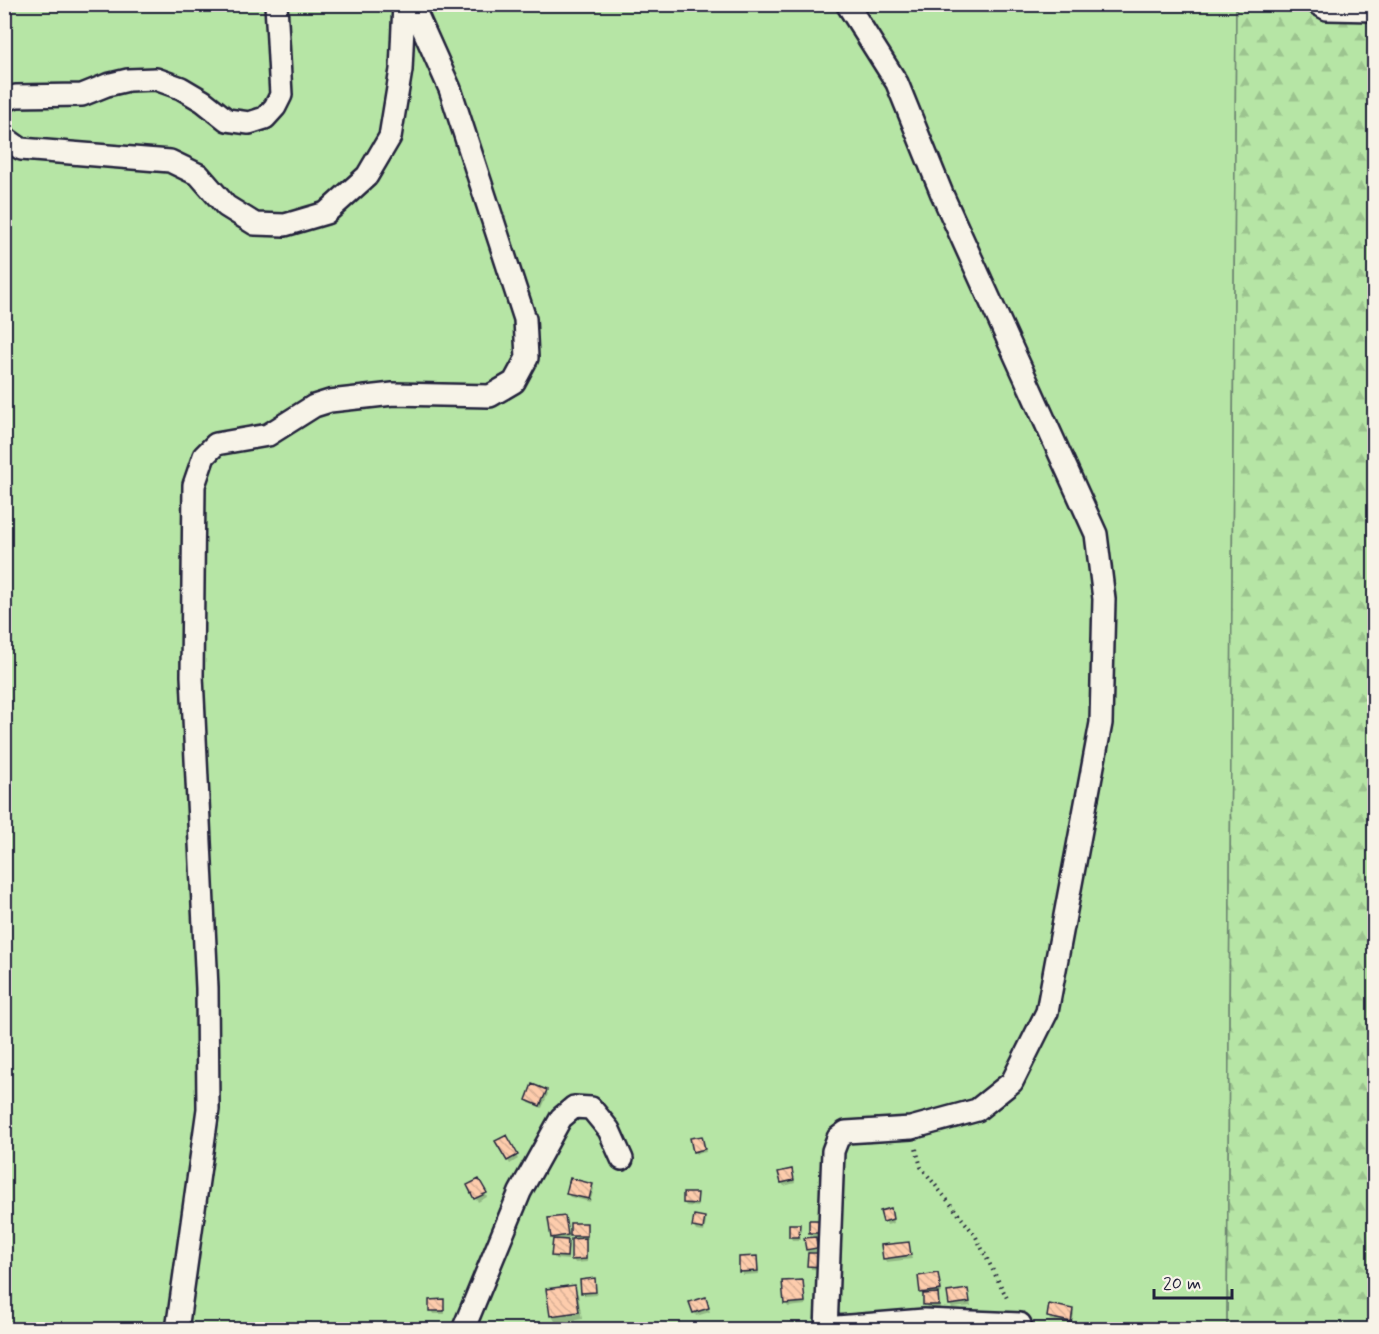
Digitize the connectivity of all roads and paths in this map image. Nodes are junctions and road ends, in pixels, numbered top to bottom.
1 (276, 4) edge
2 (404, 4) edge
3 (412, 4) edge
4 (847, 4) edge
5 (1318, 4) edge
6 (1374, 10) edge
7 (4, 101) edge
8 (4, 137) edge
9 (911, 1128) junction
10 (622, 1159) dead end
11 (1020, 1324) joint
12 (177, 1329) edge
13 (470, 1329) edge
14 (825, 1329) edge

1 - 7 street
2 - 8 street
3 - 12 street
4 - 9 street
5 - 6 street
9 - 11 path
9 - 14 street
10 - 13 street
11 - 14 street

